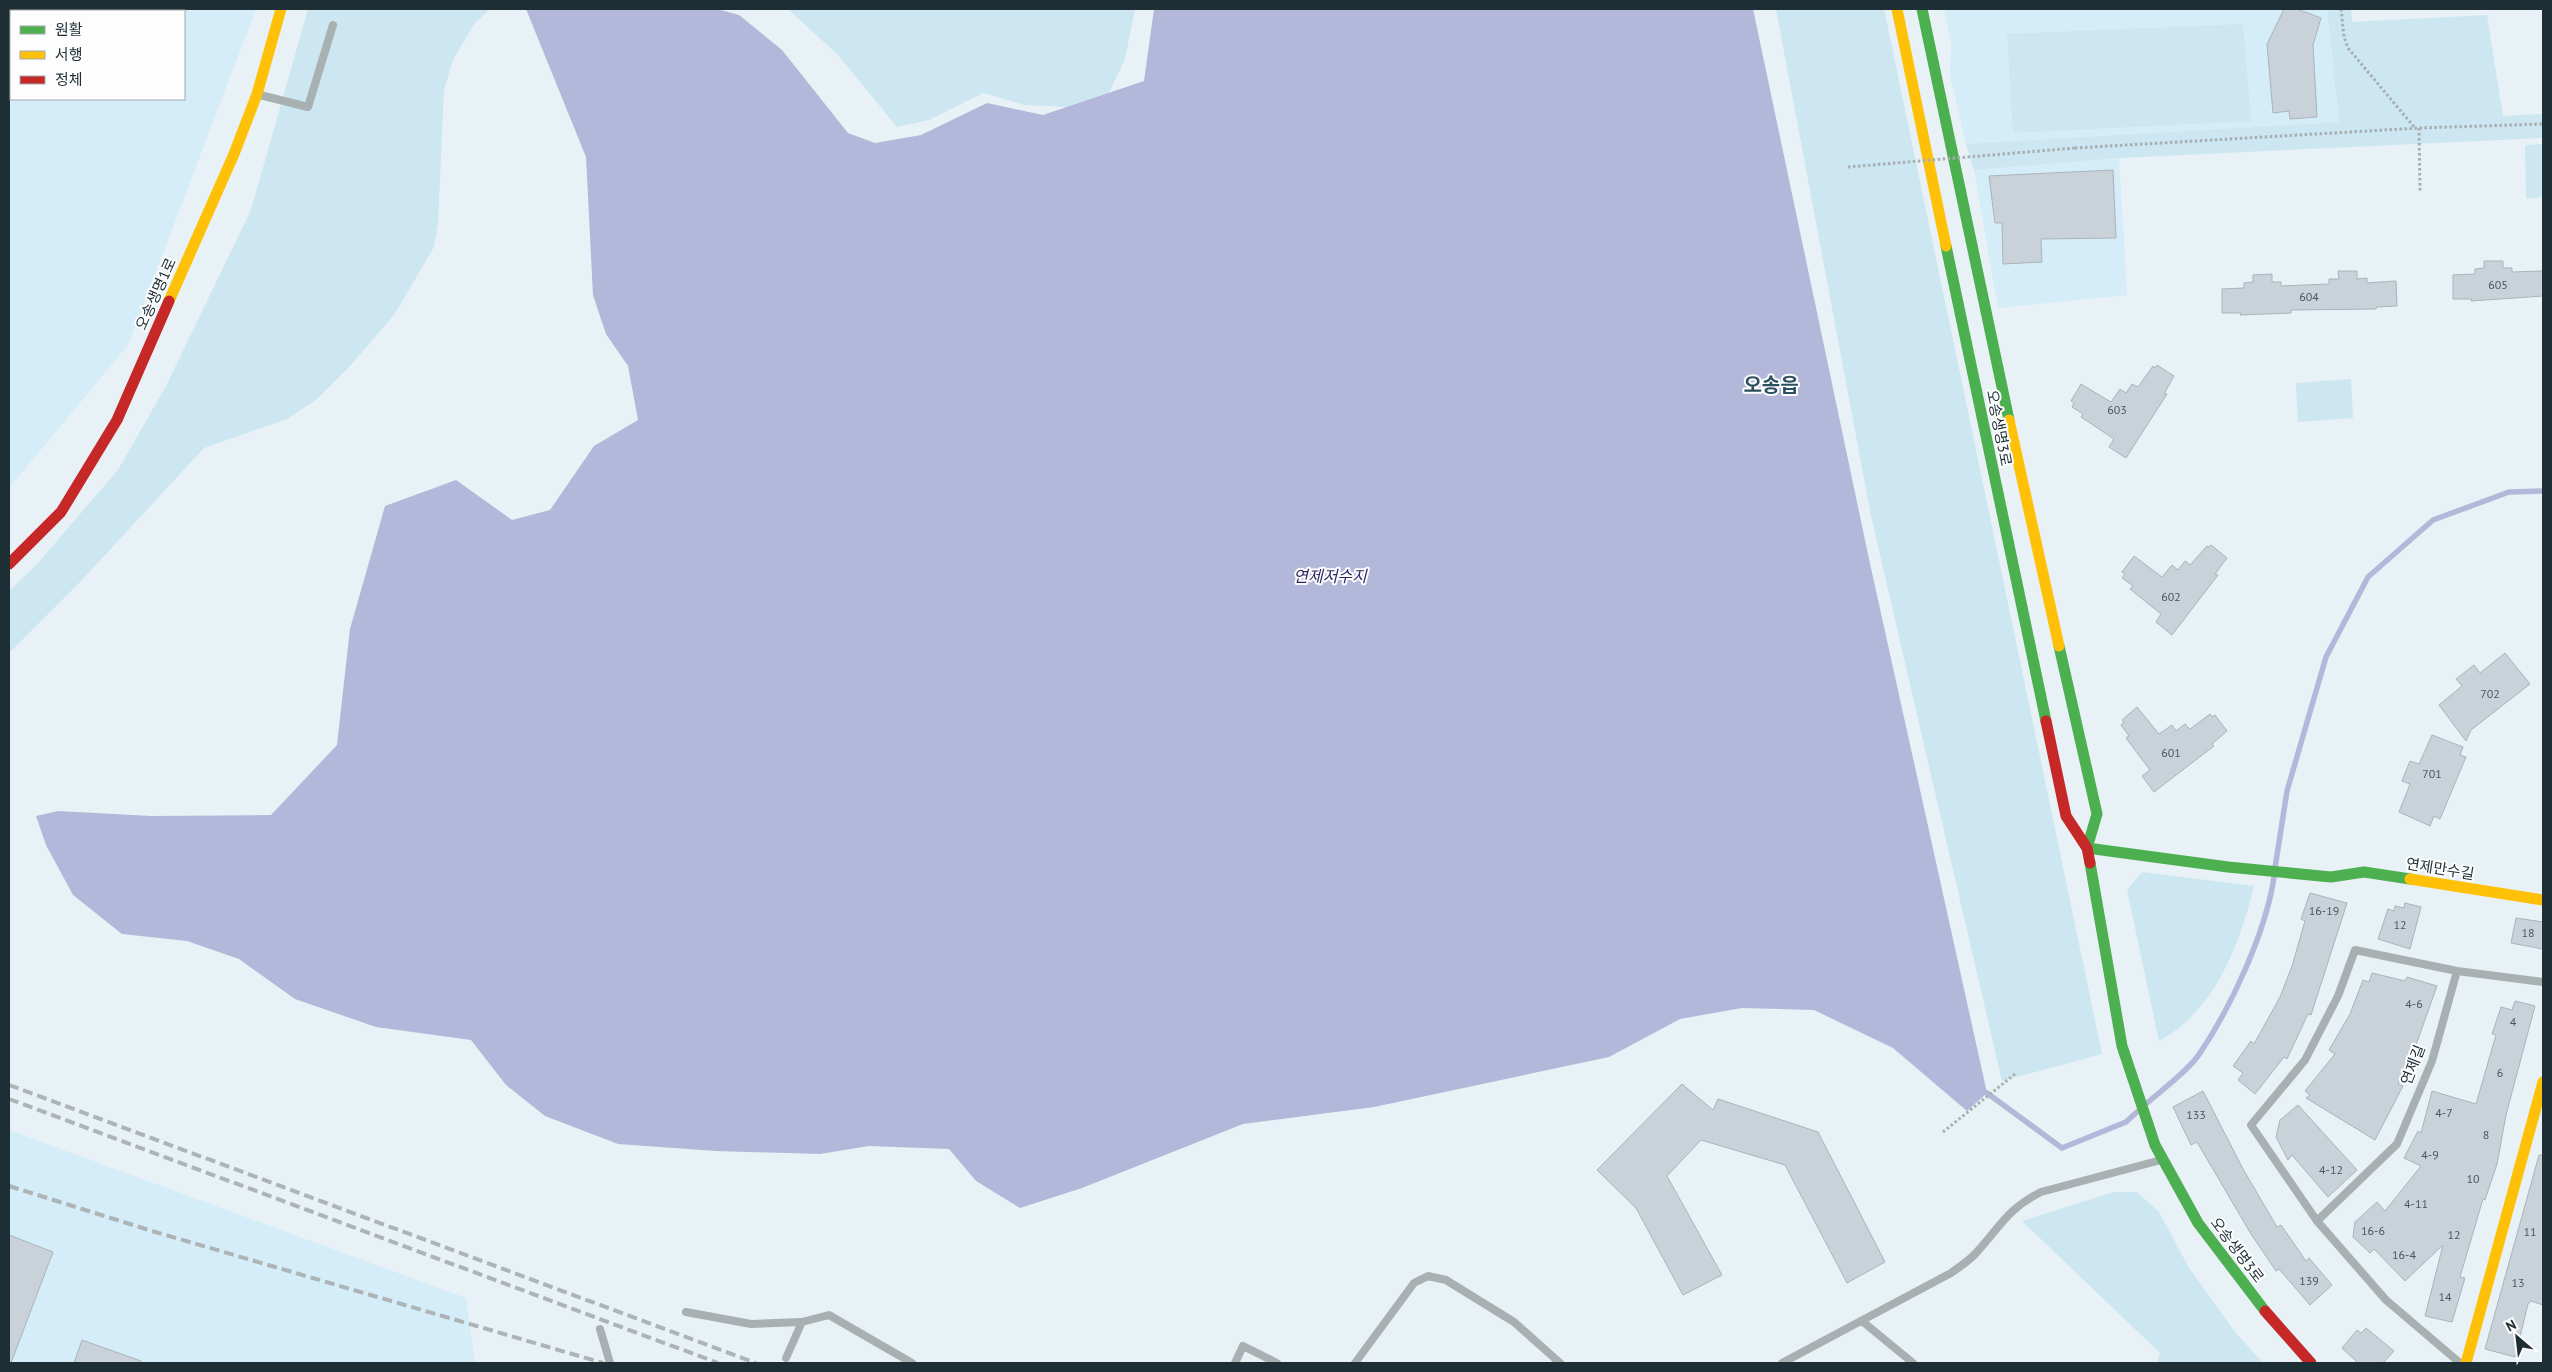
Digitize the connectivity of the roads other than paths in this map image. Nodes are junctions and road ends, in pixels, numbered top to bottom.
1 (281, 9) edge
2 (1898, 9) edge
3 (1922, 9) edge
4 (333, 25) dead end
5 (257, 94) junction
6 (9, 564) edge
7 (2087, 848) junction
8 (2543, 900) edge
9 (2457, 971) junction
10 (2543, 982) edge
11 (2543, 1082) edge
12 (2162, 1159) junction
13 (2317, 1221) junction
14 (686, 1312) dead end
15 (802, 1322) junction
16 (1862, 1322) junction
17 (600, 1329) dead end
18 (786, 1358) dead end
19 (610, 1363) edge
20 (912, 1363) edge
21 (1235, 1363) edge
22 (1277, 1363) edge
23 (1355, 1363) edge
24 (1560, 1363) edge
25 (1782, 1363) edge
26 (1913, 1363) edge
27 (2311, 1363) edge
28 (2460, 1363) edge
29 (2466, 1363) edge

1 - 5 street, 오송생명1로
2 - 7 street, 오송생명3로
3 - 7 street, 오송생명3로
4 - 5 lane
5 - 6 street, 오송생명1로
7 - 8 street, 연제만수길
7 - 12 street, 오송생명3로
9 - 10 lane
9 - 13 lane, 연제길
9 - 13 lane
11 - 29 street
12 - 16 lane
12 - 27 street, 오송생명3로
13 - 28 lane
14 - 15 lane
15 - 18 lane
15 - 20 lane
16 - 25 lane
16 - 26 lane
17 - 19 lane
21 - 22 lane
23 - 24 lane

